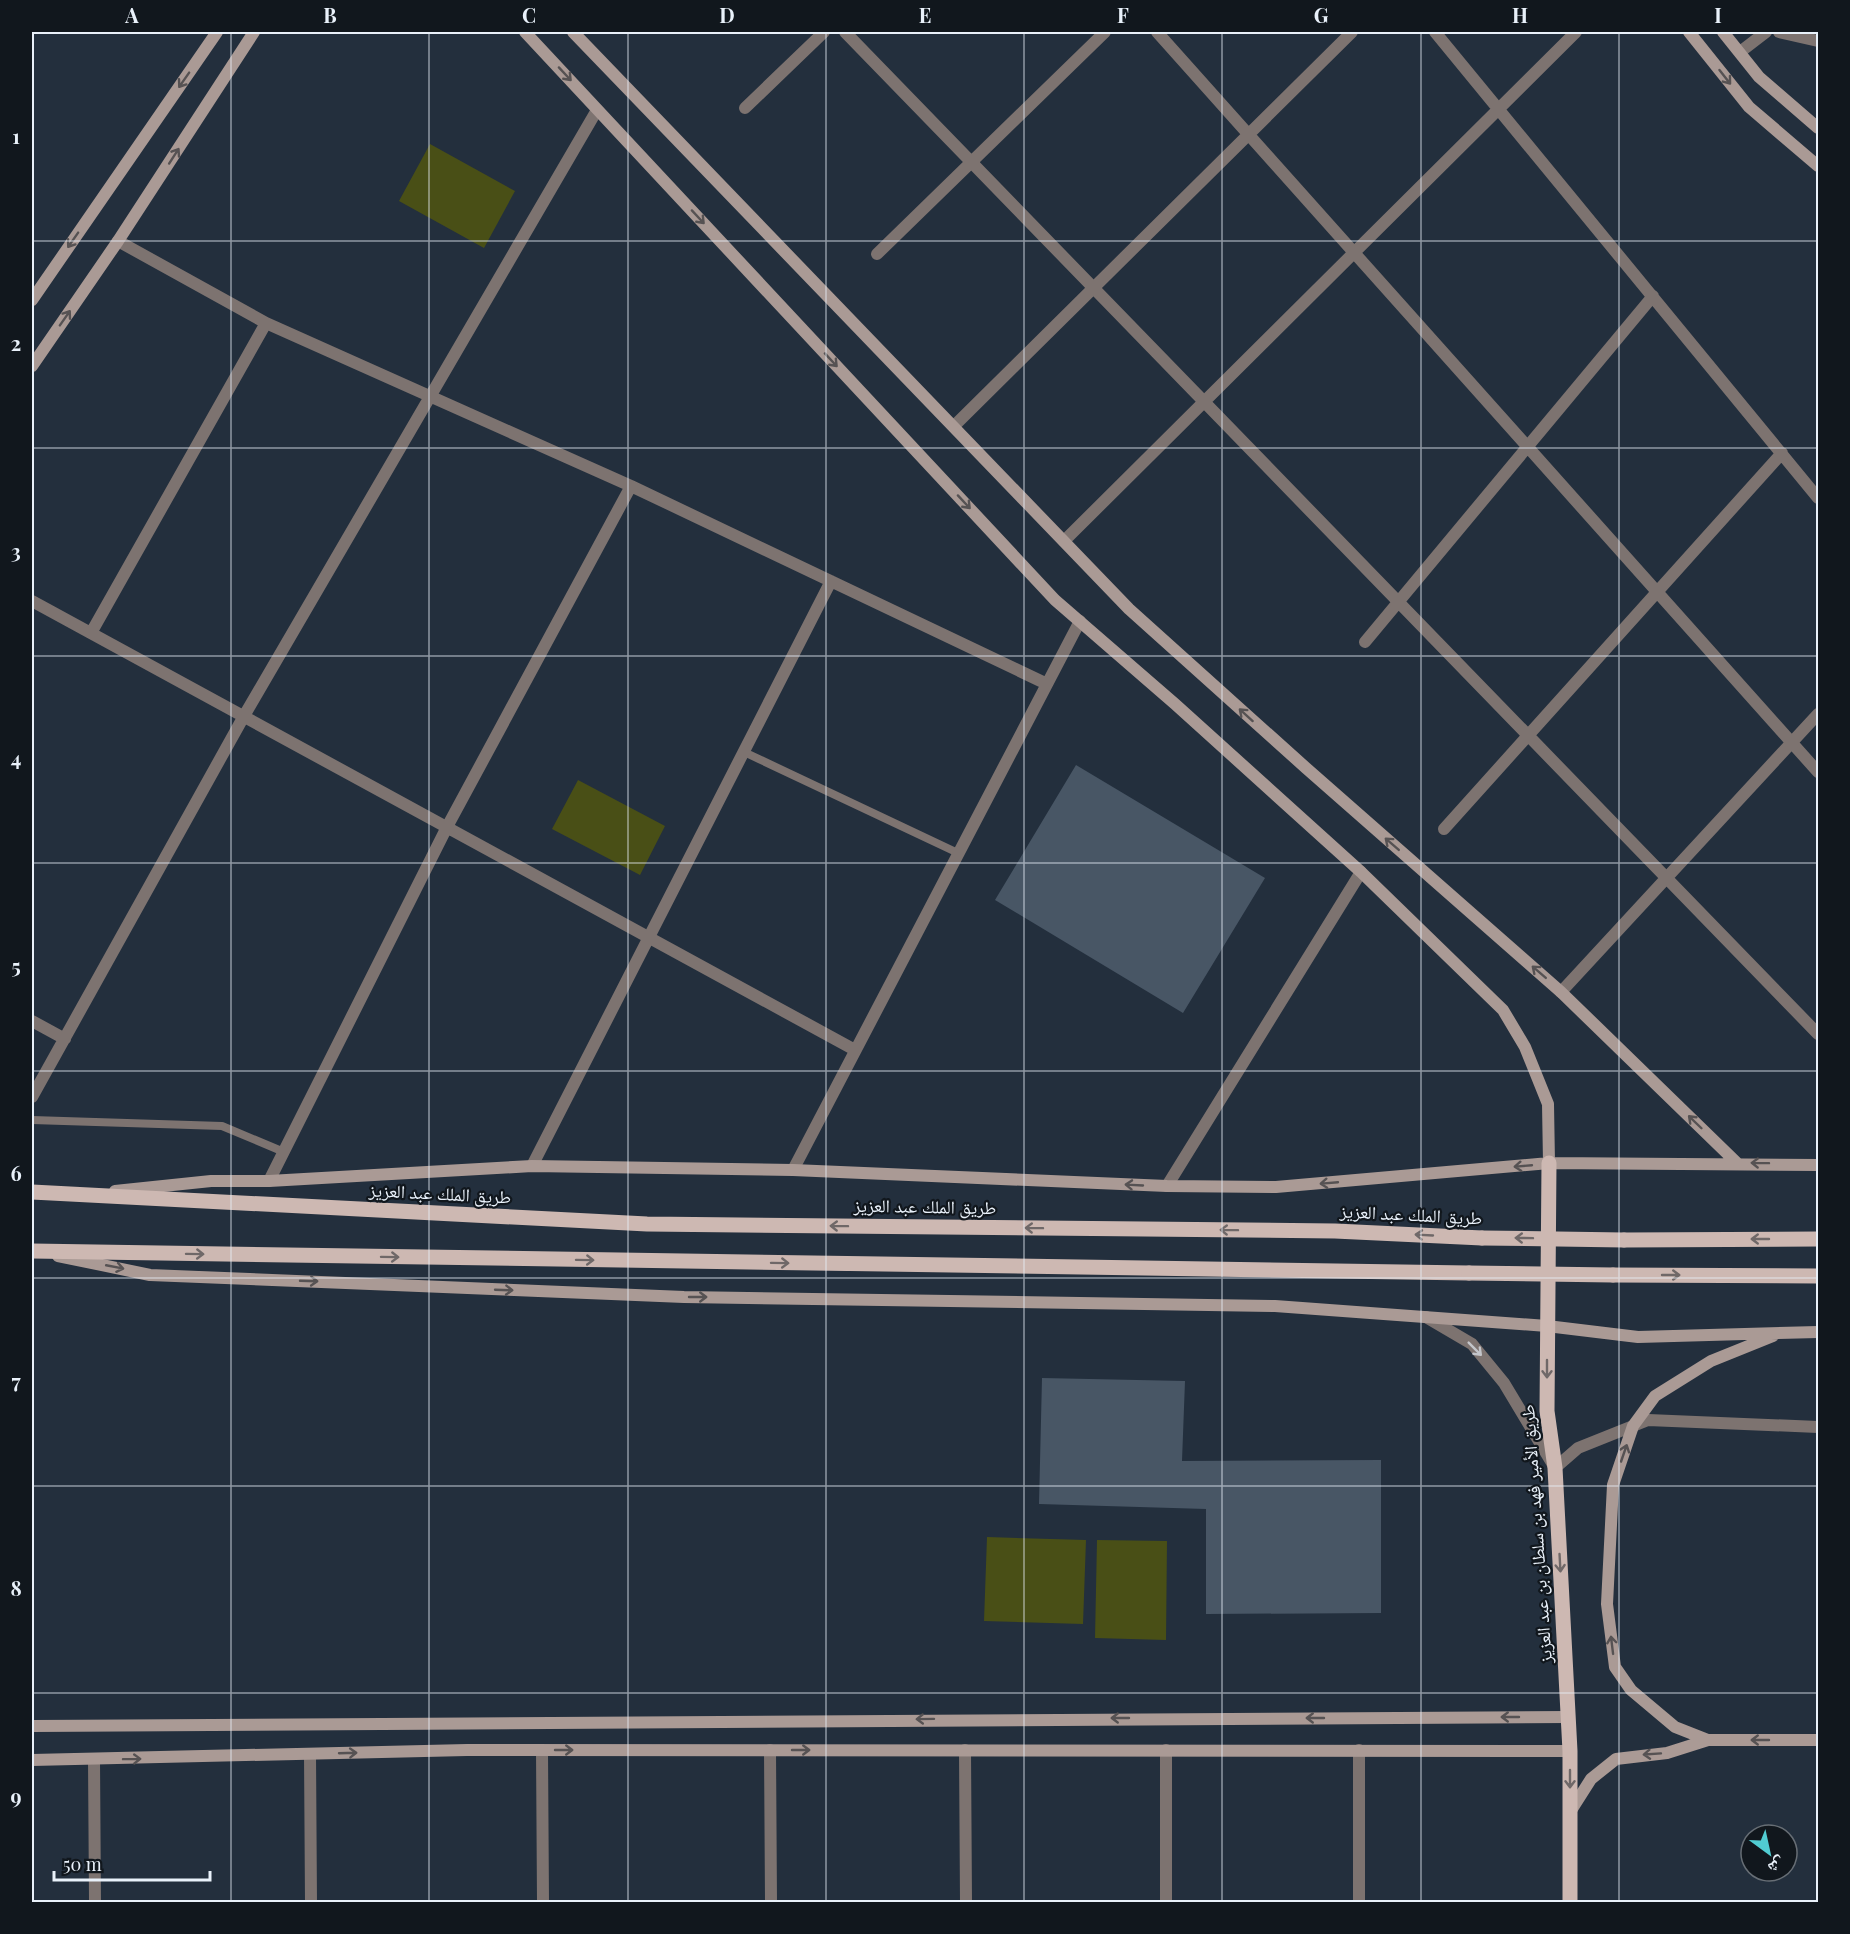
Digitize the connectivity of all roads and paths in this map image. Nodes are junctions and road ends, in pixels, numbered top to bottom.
1 (217, 32) edge
2 (254, 32) edge
3 (525, 32) edge
4 (573, 32) edge
5 (824, 32) edge
6 (845, 32) edge
7 (1105, 32) edge
8 (1158, 32) edge
9 (1352, 32) edge
10 (1435, 32) edge
11 (1576, 32) edge
12 (1689, 32) edge
13 (1723, 32) edge
14 (1766, 32) edge
15 (1779, 32) edge
16 (1818, 41) edge
17 (1740, 52) junction
18 (745, 108) dead end
19 (1499, 109) junction
20 (597, 110) junction
21 (1818, 128) edge
22 (1249, 134) junction
23 (971, 162) junction
24 (1818, 166) edge
25 (118, 241) junction
26 (1354, 252) junction
27 (877, 254) dead end
28 (1094, 288) junction
29 (1653, 296) junction
30 (32, 300) edge
31 (266, 323) junction
32 (32, 366) edge
33 (430, 398) junction
34 (1204, 401) junction
35 (954, 426) junction
36 (1527, 446) junction
37 (1782, 453) junction
38 (631, 486) junction
39 (1818, 498) edge
40 (1064, 541) junction
41 (831, 581) junction
42 (1657, 592) junction
43 (32, 601) edge
44 (1398, 601) junction
45 (1080, 621) junction
46 (91, 633) junction
47 (1365, 642) dead end
48 (1047, 684) junction
49 (1818, 714) edge
50 (244, 716) junction
51 (1528, 735) junction
52 (1792, 743) junction
53 (744, 752) junction
54 (1818, 772) edge
55 (447, 827) junction
56 (1444, 829) dead end
57 (958, 853) junction
58 (1361, 872) junction
59 (1667, 878) junction
60 (649, 937) junction
61 (1562, 992) junction
62 (32, 1021) edge
63 (1818, 1034) edge
64 (65, 1039) junction
65 (855, 1050) junction
66 (32, 1097) edge
67 (32, 1120) edge
68 (284, 1152) junction
69 (1549, 1163) junction
70 (1737, 1163) junction
71 (1818, 1165) edge
72 (532, 1166) junction
73 (793, 1170) junction
74 (269, 1181) junction
75 (1167, 1186) junction
76 (32, 1192) edge
77 (75, 1196) junction
78 (1818, 1239) edge
79 (34, 1251) edge
80 (1818, 1276) edge
81 (1426, 1317) junction
82 (1547, 1326) junction
83 (1818, 1332) edge
84 (1781, 1334) junction
85 (1633, 1426) junction
86 (1818, 1427) edge
87 (1555, 1468) junction
88 (1568, 1717) junction
89 (32, 1726) edge
90 (1708, 1740) junction
91 (1818, 1740) edge
92 (542, 1750) junction
93 (770, 1750) junction
94 (965, 1750) junction
95 (1166, 1750) junction
96 (1359, 1750) junction
97 (1570, 1751) junction
98 (309, 1754) junction
99 (32, 1760) edge
100 (94, 1760) junction
101 (1570, 1812) junction
102 (95, 1902) edge
103 (311, 1902) edge
104 (543, 1902) edge
105 (771, 1902) edge
106 (966, 1902) edge
107 (1167, 1902) edge
108 (1359, 1902) edge
109 (1570, 1902) edge

1 -> 30 street
25 -> 2 street
3 -> 20 street
4 - 35 street
5 - 18 street
6 - 23 street
7 - 23 street
8 - 22 street
9 - 22 street
10 - 19 street
11 - 19 street
12 -> 24 street
13 - 17 street
14 - 17 street
15 - 16 street
17 - 21 street
19 - 26 street
19 - 29 street
20 - 33 street
20 -> 45 street
22 - 26 street
22 - 28 street
23 - 27 street
23 - 28 street
25 - 31 street
32 -> 25 street
26 - 34 street
26 - 36 street
28 - 34 street
28 - 35 street
29 - 36 street
29 - 37 street
31 - 33 street
31 - 46 street
33 - 38 street
33 - 50 street
34 - 40 street
34 - 44 street
35 - 40 street
36 - 42 street
36 - 44 street
37 - 39 street
37 - 42 street
38 - 41 street
38 - 55 street
61 -> 40 street
41 - 48 street
41 - 53 street
42 - 51 street
42 - 52 street
43 - 46 street
44 - 47 street
44 - 51 street
45 - 48 street
45 - 58 street
46 - 50 street
48 - 57 street
49 - 52 street
50 - 55 street
50 - 64 street
51 - 56 street
51 - 59 street
52 - 54 street
52 - 59 street
53 - 57 lane
53 - 60 street
55 - 60 street
55 - 68 street
57 - 65 street
58 - 69 street
58 - 75 street
59 - 61 street
59 - 63 street
60 - 65 street
60 - 72 street
70 -> 61 street
62 - 64 street
64 - 66 street
65 - 73 street
67 - 68 lane
68 - 74 street
69 - 70 street
69 -> 75 street
69 - 82 main road, طريق الأمير فهد بن سلطان بن عبد العزيز
71 -> 70 street
72 - 73 street
72 - 74 street
75 -> 73 street
74 - 77 street
76 - 77 main road, طريق الملك عبد العزيز
78 -> 77 main road, طريق الملك عبد العزيز, bridge
79 -> 80 main road, bridge
79 -> 81 street
81 - 82 street
81 -> 87 street
82 - 84 street
82 -> 87 main road, طريق الأمير فهد بن سلطان بن عبد العزيز
83 - 84 street
84 - 85 street
85 - 86 street
85 - 87 street
90 -> 85 street
87 -> 88 main road, طريق الأمير فهد بن سلطان بن عبد العزيز
88 -> 89 street
88 - 97 main road, طريق الأمير فهد بن سلطان بن عبد العزيز
91 -> 90 street
90 -> 101 street
92 -> 93 street
98 -> 92 street
92 - 104 street
93 -> 94 street
93 - 105 street
94 - 95 street
94 - 106 street
95 - 96 street
95 - 107 street
96 - 97 street
96 - 108 street
97 -> 101 main road, طريق الأمير فهد بن سلطان بن عبد العزيز
100 -> 98 street
98 - 103 street
99 - 100 street
100 - 102 street
101 - 109 main road, طريق الأمير فهد بن سلطان بن عبد العزيز

